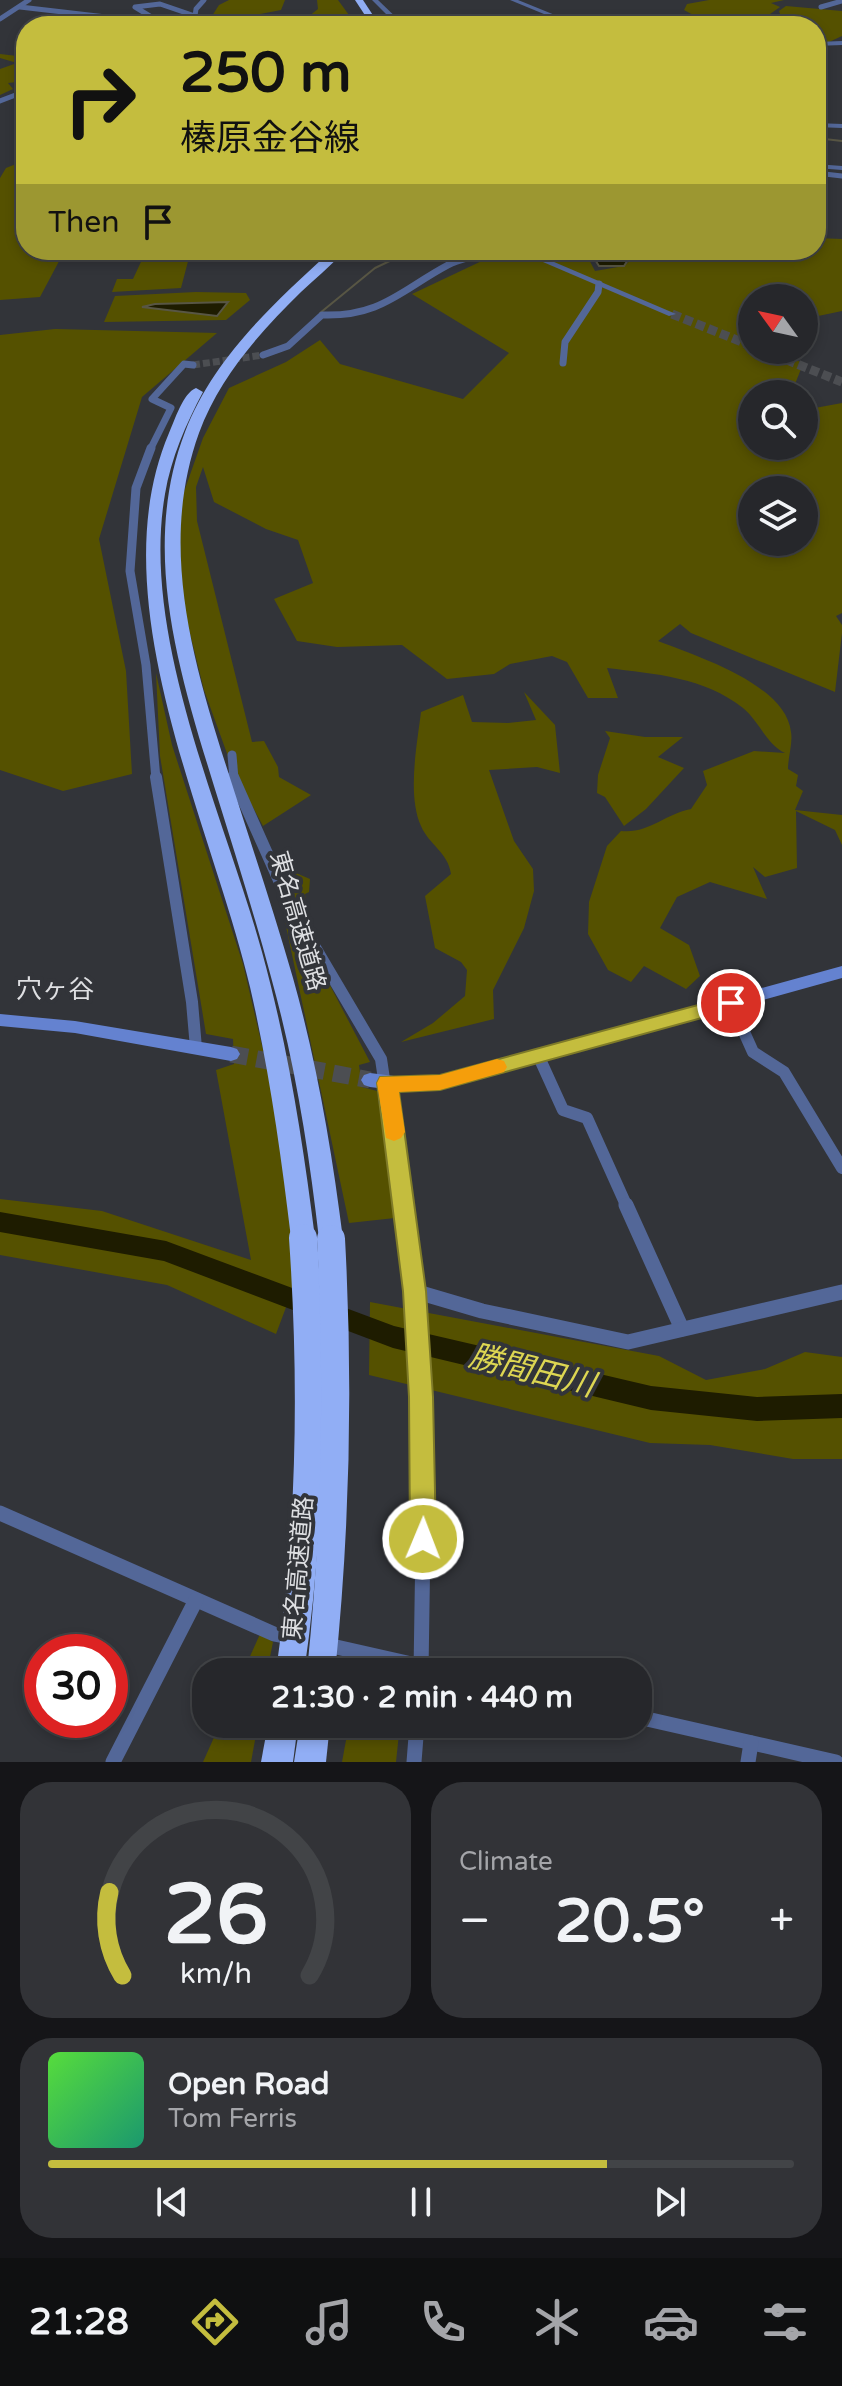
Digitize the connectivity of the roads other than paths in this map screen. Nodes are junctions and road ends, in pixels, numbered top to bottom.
1 (29, 0) edge
2 (204, 0) edge
3 (375, 0) edge
4 (513, 0) edge
5 (842, 1) edge
6 (21, 7) junction
7 (821, 7) dead end
8 (104, 16) edge
9 (150, 16) edge
10 (195, 16) joint
11 (392, 16) edge
12 (554, 16) edge
13 (0, 19) edge
14 (315, 260) edge
15 (329, 260) edge
16 (463, 260) edge
17 (543, 260) edge
18 (599, 284) junction
19 (672, 314) tunnel mouth
20 (263, 355) tunnel mouth
21 (563, 363) dead end
22 (193, 365) tunnel mouth
23 (232, 755) dead end
24 (842, 972) edge
25 (731, 1003) junction
26 (0, 1020) edge
27 (196, 1048) junction
28 (231, 1054) tunnel mouth
29 (538, 1055) junction
30 (378, 1082) junction
31 (842, 1168) edge
32 (317, 1239) junction
33 (414, 1291) junction
34 (842, 1292) edge
35 (682, 1329) junction
36 (0, 1513) edge
37 (196, 1600) junction
38 (291, 1658) edge
39 (322, 1658) edge
40 (375, 1658) edge
41 (421, 1658) edge
42 (652, 1720) edge
43 (416, 1738) edge
44 (751, 1743) junction
45 (113, 1762) edge
46 (414, 1762) edge
47 (748, 1762) edge
48 (836, 1762) edge

1 - 6 street
2 - 10 street
3 - 11 street
4 - 12 street
5 - 7 street
6 - 8 street
6 - 13 street
9 - 10 street
14 - 32 highway, 東名高速道路
15 - 32 highway, 東名高速道路
16 - 20 street
17 - 18 street
18 - 19 street
18 - 21 street
22 - 27 street
23 - 30 street
24 - 25 main road
25 - 29 main road
25 - 31 street
26 - 27 main road
27 - 28 main road
29 - 30 main road
29 - 35 street
30 - 33 street
32 - 38 highway, 東名高速道路, bridge
32 - 39 highway, 東名高速道路, bridge
33 - 35 street
33 - 41 street
34 - 35 street
36 - 37 street
37 - 40 street
37 - 45 street
42 - 44 street
43 - 46 street
44 - 47 street
44 - 48 street

